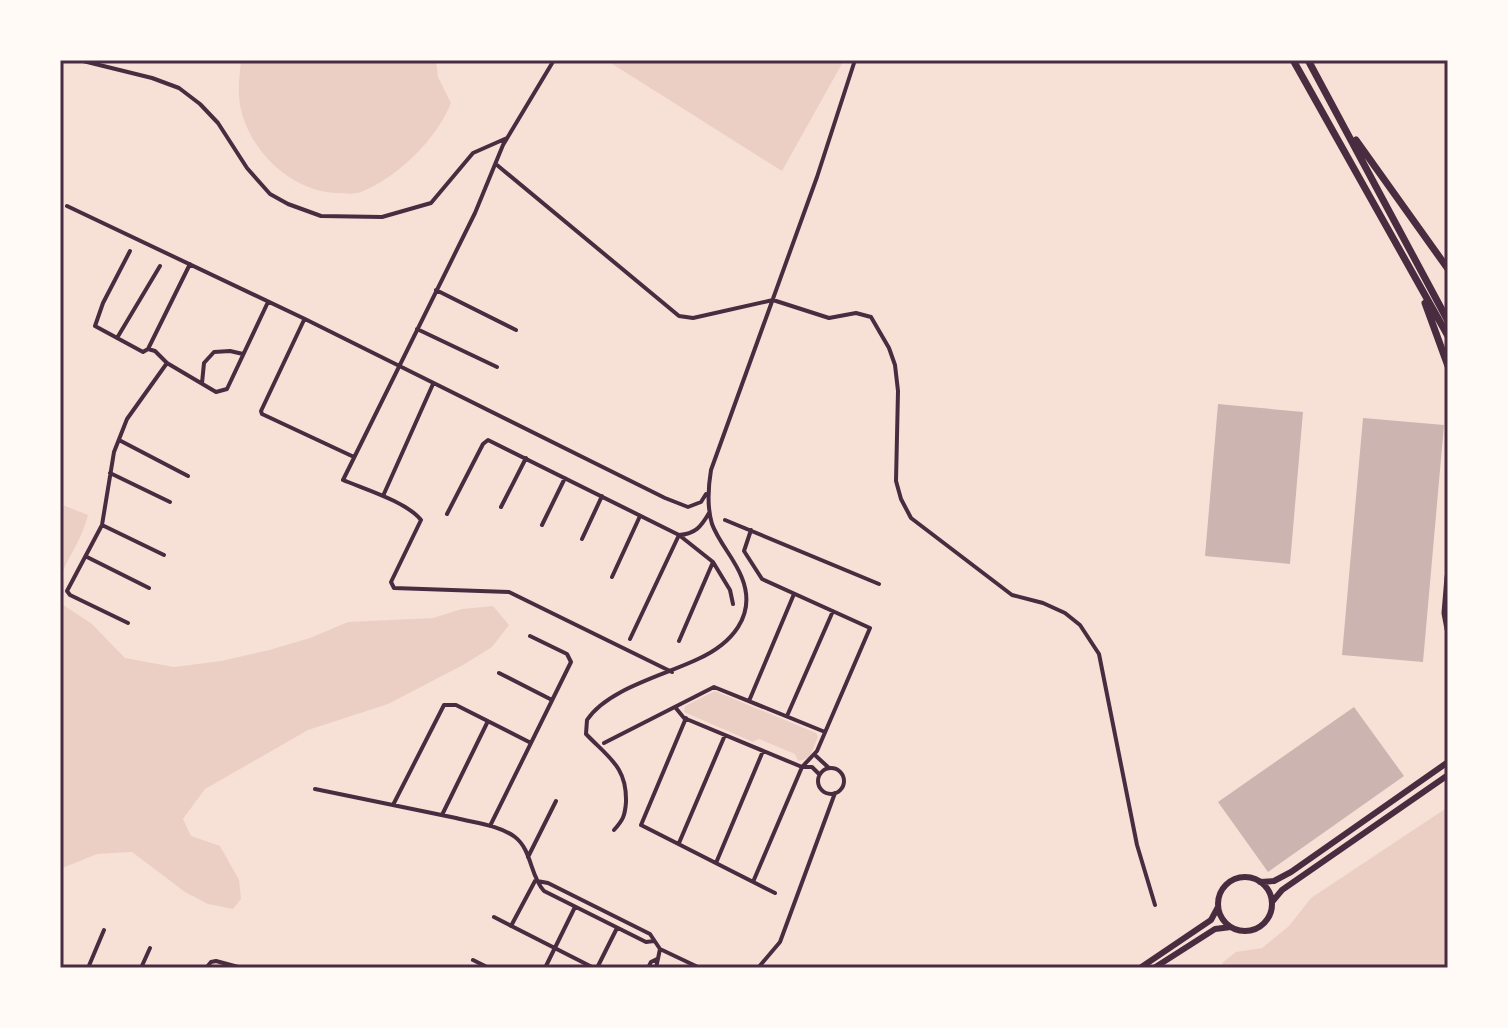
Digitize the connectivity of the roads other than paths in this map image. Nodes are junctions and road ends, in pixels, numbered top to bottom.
1 (79, 60) edge
2 (554, 60) edge
3 (855, 60) edge
4 (1293, 60) edge
5 (1308, 60) edge
6 (1341, 119) junction
7 (509, 137) junction
8 (497, 165) junction
9 (67, 206) dead end
10 (130, 251) dead end
11 (190, 264) junction
12 (160, 266) dead end
13 (1448, 269) edge
14 (436, 290) junction
15 (1424, 297) junction
16 (773, 300) junction
17 (268, 302) junction
18 (305, 319) junction
19 (1448, 321) edge
20 (417, 329) junction
21 (516, 330) dead end
22 (1448, 336) edge
23 (117, 338) junction
24 (148, 349) junction
25 (243, 354) junction
26 (167, 363) junction
27 (1448, 366) edge
28 (397, 367) junction
29 (497, 367) dead end
30 (202, 383) junction
31 (433, 384) junction
32 (119, 440) junction
33 (354, 457) junction
34 (526, 458) junction
35 (110, 473) junction
36 (188, 476) dead end
37 (565, 478) junction
38 (707, 492) junction
39 (383, 496) junction
40 (602, 496) junction
41 (170, 502) dead end
42 (501, 507) dead end
43 (710, 511) junction
44 (447, 514) dead end
45 (640, 516) junction
46 (725, 520) dead end
47 (102, 525) junction
48 (542, 525) dead end
49 (751, 530) junction
50 (679, 535) junction
51 (582, 539) dead end
52 (164, 555) dead end
53 (87, 557) junction
54 (713, 562) junction
55 (612, 577) dead end
56 (1448, 577) edge
57 (879, 584) dead end
58 (149, 588) dead end
59 (794, 594) junction
60 (733, 604) dead end
61 (833, 611) junction
62 (128, 623) dead end
63 (1448, 629) edge
64 (530, 636) dead end
65 (630, 639) dead end
66 (679, 641) dead end
67 (672, 672) junction
68 (499, 673) dead end
69 (552, 700) junction
70 (749, 701) junction
71 (675, 707) junction
72 (787, 716) junction
73 (686, 718) junction
74 (488, 721) junction
75 (825, 732) junction
76 (725, 735) junction
77 (531, 743) junction
78 (604, 743) dead end
79 (763, 751) junction
80 (815, 755) junction
81 (1448, 762) edge
82 (802, 767) junction
83 (829, 768) junction
84 (819, 774) junction
85 (1448, 775) edge
86 (315, 789) dead end
87 (826, 793) junction
88 (835, 793) junction
89 (556, 801) dead end
90 (393, 805) junction
91 (830, 809) junction
92 (442, 815) junction
93 (490, 826) junction
94 (614, 830) dead end
95 (679, 844) junction
96 (528, 857) junction
97 (716, 863) junction
98 (535, 881) junction
99 (753, 882) junction
100 (1260, 882) junction
101 (775, 893) dead end
102 (1272, 902) junction
103 (1155, 905) dead end
104 (575, 907) junction
105 (1218, 907) junction
106 (494, 917) dead end
107 (511, 926) junction
108 (1231, 927) junction
109 (617, 928) junction
110 (104, 930) dead end
111 (654, 941) junction
112 (150, 948) dead end
113 (555, 948) junction
114 (660, 949) junction
115 (657, 959) junction
116 (473, 960) dead end
117 (88, 968) edge
118 (141, 968) edge
119 (206, 968) edge
120 (242, 968) edge
121 (489, 968) edge
122 (545, 968) edge
123 (596, 968) edge
124 (648, 968) edge
125 (656, 968) edge
126 (700, 968) edge
127 (758, 968) edge
128 (1140, 968) edge
129 (1154, 968) edge

1 - 7 street
2 - 7 street
3 - 16 street
4 - 15 highway
5 - 6 highway
6 - 13 highway
6 - 19 highway
7 - 8 street
8 - 14 street
8 - 16 street
9 - 11 street
10 - 23 street
11 - 17 street
11 - 24 street
12 - 23 street
14 - 20 street
14 - 21 street
15 - 22 highway
15 - 27 highway
16 - 38 street
16 - 103 street
17 - 18 street
17 - 25 street
18 - 28 street
18 - 33 street
20 - 28 street
20 - 29 street
23 - 24 street
24 - 26 street
25 - 30 street
25 - 30 street
26 - 30 street
26 - 32 street
28 - 31 street
28 - 33 street
31 - 38 street
31 - 39 street
32 - 35 street
32 - 36 street
33 - 39 street
34 - 37 street
34 - 42 street
34 - 44 street
35 - 41 street
35 - 47 street
37 - 40 street
37 - 48 street
38 - 43 street
39 - 67 street
40 - 45 street
40 - 51 street
43 - 50 street
43 - 67 street
45 - 50 street
45 - 55 street
46 - 49 street
47 - 52 street
47 - 53 street
49 - 57 street
49 - 59 street
50 - 54 street
50 - 65 street
53 - 58 street
53 - 62 street
54 - 60 street
54 - 66 street
56 - 63 highway
59 - 61 street
59 - 70 street
61 - 72 street
61 - 75 street
64 - 69 street
67 - 94 street
68 - 69 street
69 - 77 street
70 - 71 street
70 - 72 street
71 - 73 street
71 - 78 street
72 - 75 street
73 - 76 street
73 - 95 street
74 - 77 street
74 - 90 street
74 - 92 street
75 - 80 street
76 - 79 street
76 - 95 street
77 - 93 street
79 - 82 street
79 - 97 street
80 - 82 street
80 - 83 street
81 - 100 main road
82 - 84 street
82 - 99 street
83 - 84 street
83 - 88 street
84 - 87 street
85 - 102 main road
86 - 90 street
87 - 88 street
87 - 91 street
88 - 91 street
89 - 96 street
90 - 92 street
91 - 127 street
92 - 93 street
93 - 96 street
95 - 97 street
96 - 98 street
97 - 99 street
98 - 104 street
98 - 107 street
98 - 111 street
99 - 101 street
100 - 102 main road
100 - 105 main road
102 - 108 main road
104 - 109 street
104 - 113 street
105 - 108 main road
105 - 128 main road
106 - 107 street
107 - 113 street
108 - 129 main road
109 - 111 street
109 - 123 street
110 - 117 street
111 - 114 street
112 - 118 street
113 - 122 street
113 - 123 street
114 - 115 street
114 - 126 street
115 - 124 street
115 - 125 street
116 - 121 street
119 - 120 street

